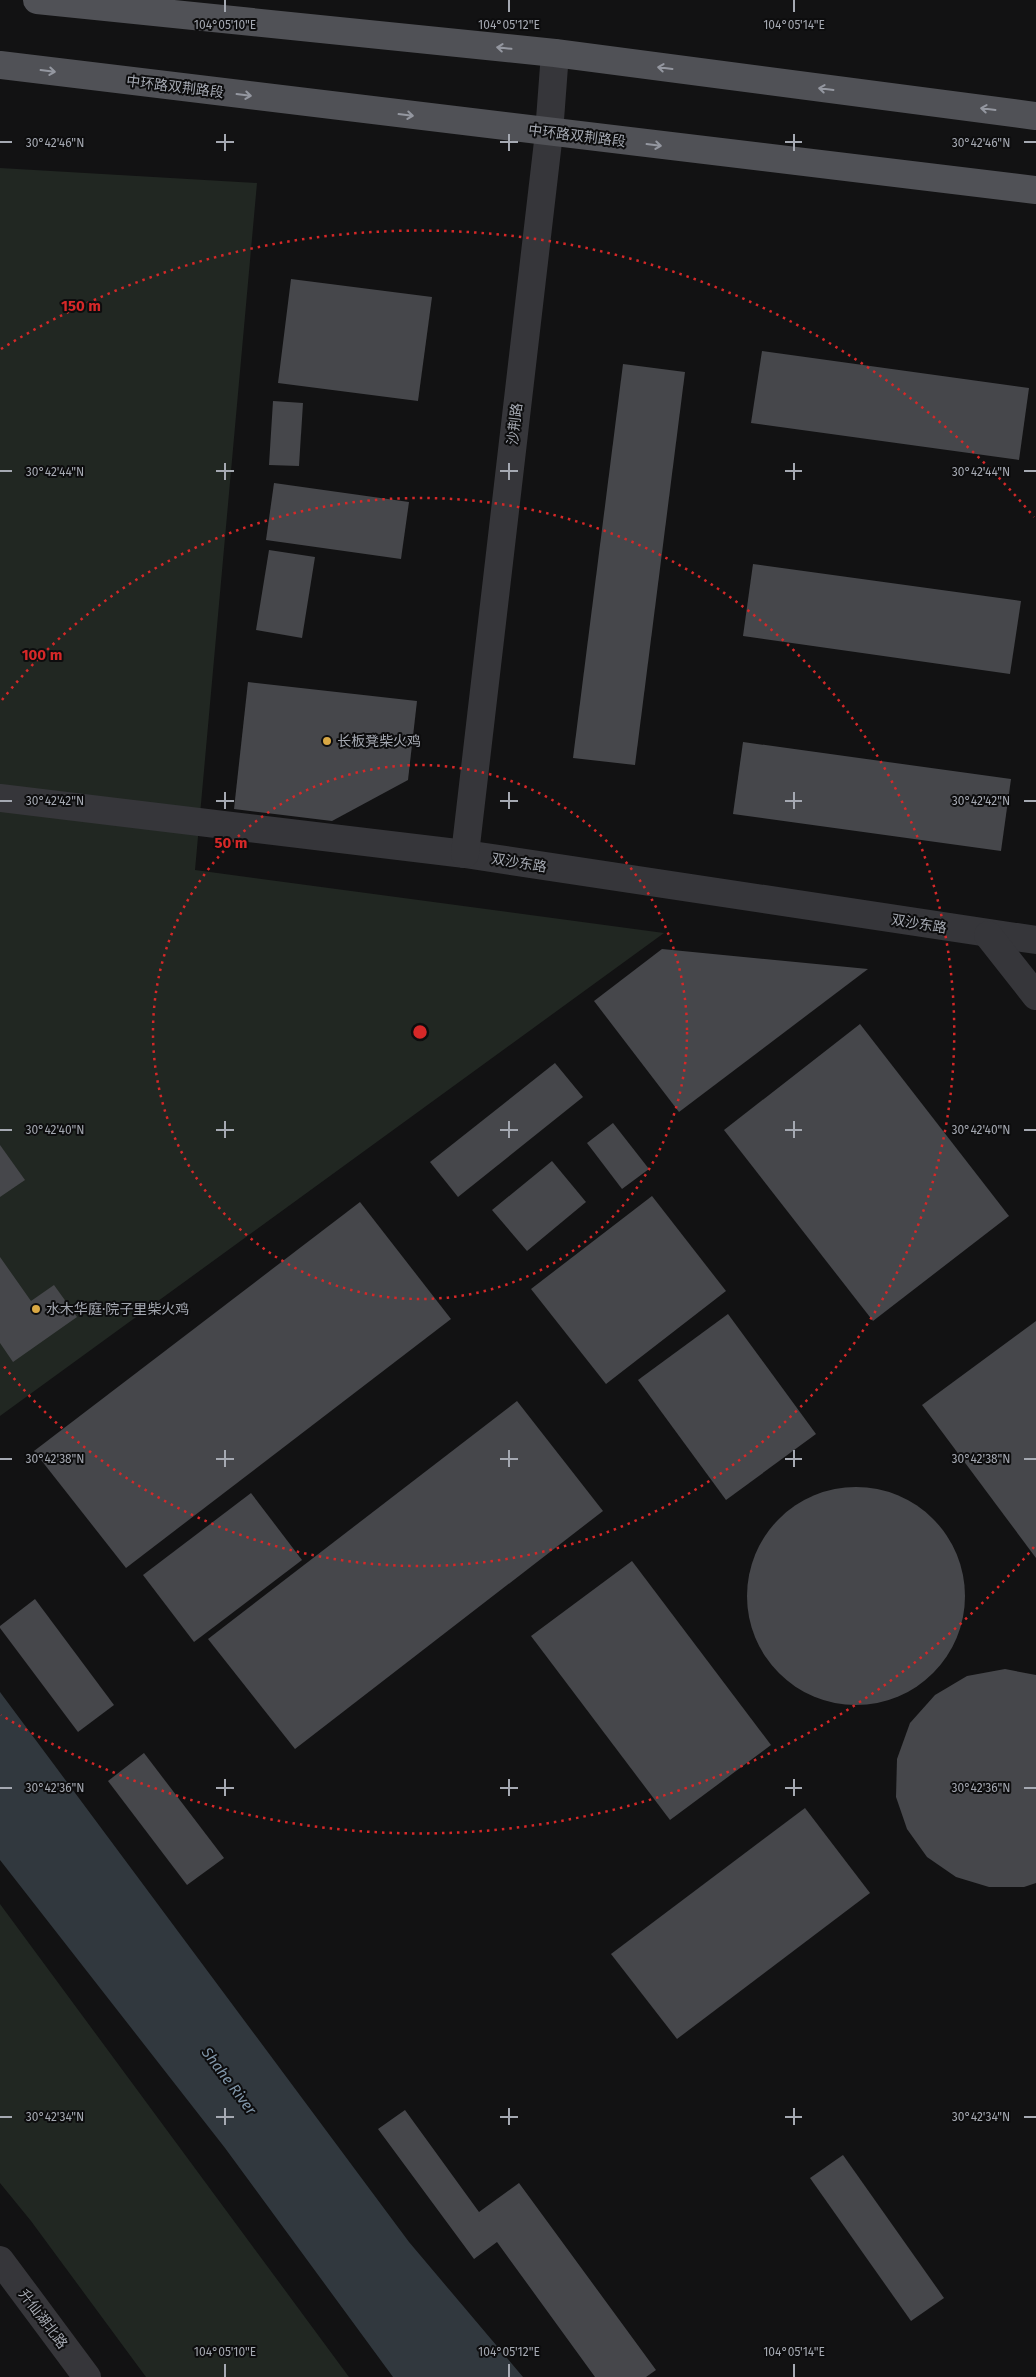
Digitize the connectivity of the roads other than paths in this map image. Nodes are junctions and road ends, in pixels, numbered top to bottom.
1 (37, 0) edge
2 (555, 54) junction
3 (0, 65) edge
4 (1036, 116) edge
5 (549, 133) junction
6 (1036, 190) edge
7 (0, 798) edge
8 (465, 854) junction
9 (988, 935) junction
10 (1036, 940) edge
11 (1036, 996) edge
12 (0, 2260) edge
13 (87, 2377) edge

2 -> 1 main road
4 -> 2 main road
2 - 5 street, 沙荆路
3 -> 5 main road, 中环路双荆路段
5 -> 6 main road, 中环路双荆路段
5 - 8 street, 沙荆路
7 - 8 street, 双沙东路
8 - 9 street, 双沙东路
9 - 10 street, 双沙东路
9 - 11 street
12 - 13 street, 升仙湖北路

